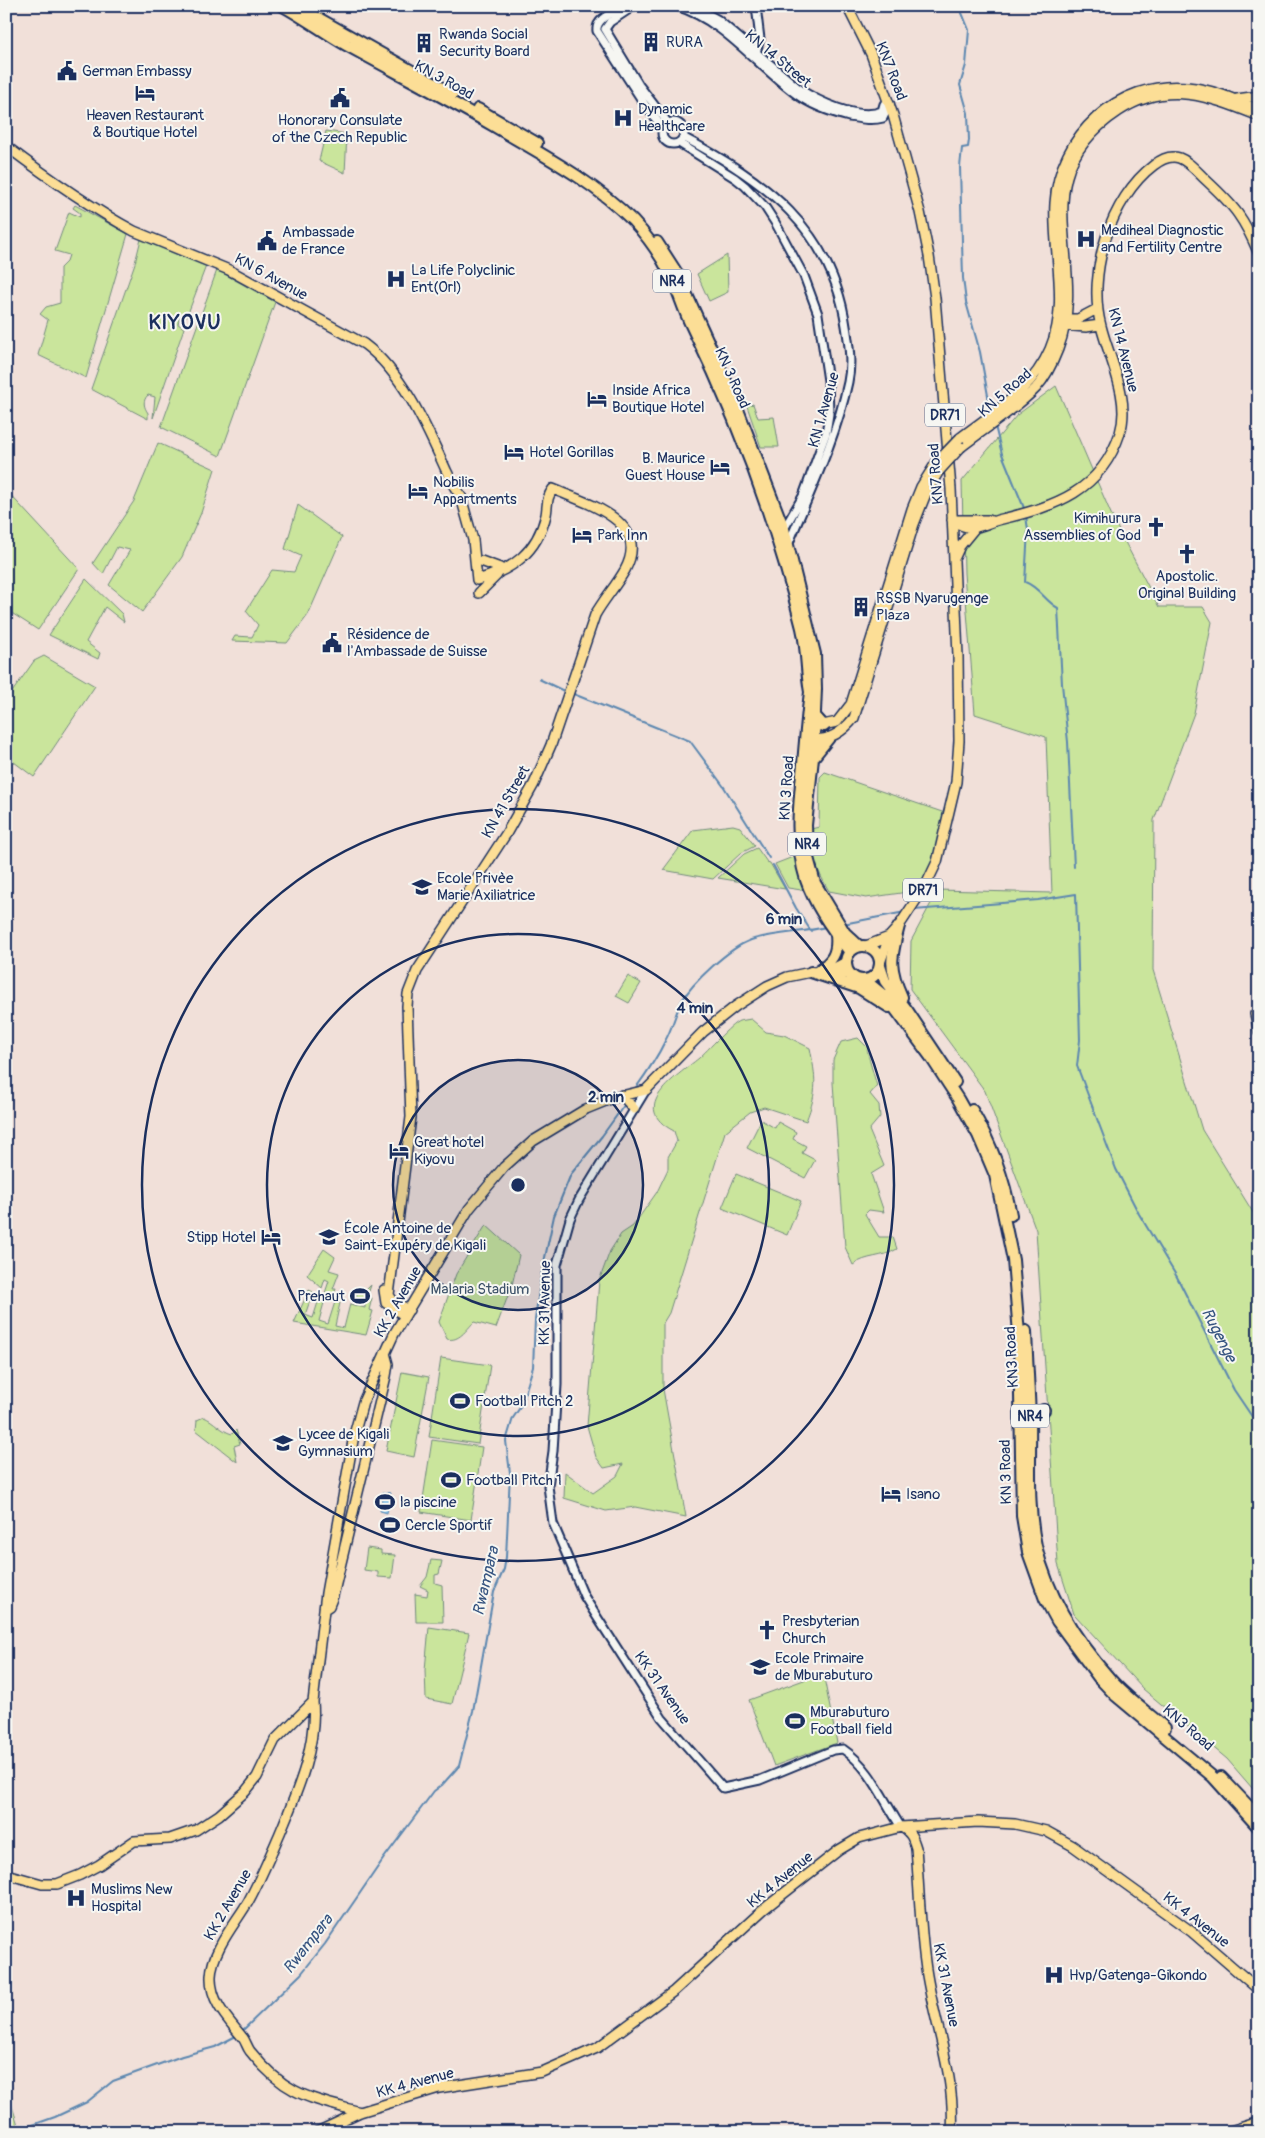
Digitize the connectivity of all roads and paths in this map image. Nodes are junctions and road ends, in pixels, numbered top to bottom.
1 (284, 6) edge
2 (297, 6) edge
3 (623, 6) edge
4 (634, 6) edge
5 (676, 6) edge
6 (693, 6) edge
7 (756, 6) edge
8 (847, 6) edge
9 (755, 55) junction
10 (1259, 96) edge
11 (1237, 99) junction
12 (888, 100) junction
13 (1255, 110) edge
14 (665, 126) junction
15 (681, 140) junction
16 (6, 146) edge
17 (1259, 254) edge
18 (1097, 309) junction
19 (1062, 322) junction
20 (1100, 325) junction
21 (938, 467) junction
22 (951, 489) junction
23 (461, 497) junction
24 (952, 520) junction
25 (973, 525) junction
26 (784, 529) junction
27 (788, 545) junction
28 (954, 559) junction
29 (481, 560) junction
30 (500, 570) junction
31 (480, 577) junction
32 (479, 593) dead end
33 (815, 724) junction
34 (829, 738) junction
35 (810, 739) junction
36 (813, 758) junction
37 (899, 926) junction
38 (836, 935) junction
39 (889, 937) junction
40 (862, 946) junction
41 (850, 952) junction
42 (846, 962) junction
43 (880, 965) junction
44 (814, 971) junction
45 (829, 971) junction
46 (851, 975) junction
47 (864, 980) junction
48 (903, 1012) junction
49 (1255, 1014) dead end
50 (1259, 1032) edge
51 (646, 1090) junction
52 (622, 1095) junction
53 (634, 1109) junction
54 (407, 1313) junction
55 (385, 1353) junction
56 (1044, 1410) dead end
57 (1030, 1416) junction
58 (324, 1609) junction
59 (313, 1702) junction
60 (303, 1712) junction
61 (312, 1730) junction
62 (1259, 1817) edge
63 (901, 1827) junction
64 (1259, 1828) edge
65 (6, 1874) edge
66 (1259, 1990) edge
67 (360, 2112) junction
68 (1259, 2122) edge
69 (318, 2132) edge
70 (952, 2132) edge
71 (1227, 2132) edge

1 - 33 highway, KN 3 Road / NR4
2 - 26 highway, KN 3 Road / NR4
3 - 14 street
4 - 14 street
5 - 9 street, KN 14 Street
6 - 9 street, KN 14 Street
7 - 9 street
8 - 12 main road, KN7 Road / DR71
9 - 12 street, KN 14 Street
10 - 11 main road
11 - 13 main road
11 - 19 main road, KN 5 Road / DR71
12 - 22 main road, KN7 Road / DR71
13 - 19 main road, KN 5 Road / DR71
14 - 15 street
14 - 15 street
15 - 26 street, KN 1 Avenue
15 - 27 street, KN 1 Avenue
16 - 23 main road, KN 6 Avenue
17 - 18 main road, KN 14 Avenue
18 - 19 main road
18 - 20 main road, KN 14 Avenue
19 - 20 main road
19 - 21 main road, KN 5 Road / DR71, bridge
20 - 25 main road, KN 14 Avenue
21 - 33 main road, KN 5 Road / DR71
21 - 34 main road, KN 5 Road / DR71
22 - 24 main road, KN7 Road / DR71
22 - 25 main road
23 - 29 main road, KN 6 Avenue
23 - 31 main road, KN 6 Avenue
24 - 25 main road
24 - 28 main road, KN7 Road / DR71
25 - 28 main road
26 - 27 highway, KN 3 Road / NR4
27 - 33 highway, KN 3 Road / NR4
28 - 37 main road, KN7 Road / DR71
29 - 30 main road
29 - 31 main road, KN 6 Avenue
30 - 31 main road, KN 41 Street
30 - 32 main road
30 - 54 main road, KN 41 Street
33 - 35 highway, KN 3 Road / NR4
34 - 35 main road, KN 5 Road / DR71
34 - 36 highway
35 - 36 highway, KN 3 Road / NR4
35 - 38 highway, KN 3 Road / NR4
36 - 40 highway, KN 3 Road / NR4
37 - 39 main road, KN7 Road / DR71
37 - 48 highway
38 - 41 highway, KN 3 Road / NR4
38 - 44 highway
39 - 40 main road, KN7 Road / DR71
39 - 43 main road, KN7 Road / DR71
40 - 41 highway
40 - 43 highway, NR4
41 - 42 highway
42 - 45 main road
42 - 46 highway
43 - 47 highway
43 - 48 highway, KN3 Road / NR4
44 - 45 main road
44 - 48 highway
44 - 51 main road
45 - 46 main road
46 - 47 highway, NR4
47 - 48 highway, KN 3 Road / NR4
48 - 57 highway, KN3 Road / NR4
48 - 64 highway, KN 3 Road / NR4
49 - 50 main road
51 - 52 main road, KK 2 Avenue
51 - 53 street, KK 31 Avenue
52 - 53 main road
52 - 54 main road, KK 2 Avenue
53 - 63 street, KK 31 Avenue
54 - 55 main road, KK 2 Avenue
55 - 58 main road, KK 2 Avenue
55 - 58 main road
56 - 57 highway
57 - 62 highway, KN3 Road / NR4
58 - 59 main road, KK 2 Avenue
59 - 60 main road
59 - 61 main road, KK 2 Avenue
60 - 61 main road
60 - 65 main road
61 - 67 main road, KK 2 Avenue
63 - 66 main road, KK 4 Avenue
63 - 67 main road, KK 4 Avenue
63 - 70 main road, KK 31 Avenue
67 - 69 main road, KK 4 Avenue
68 - 71 main road

